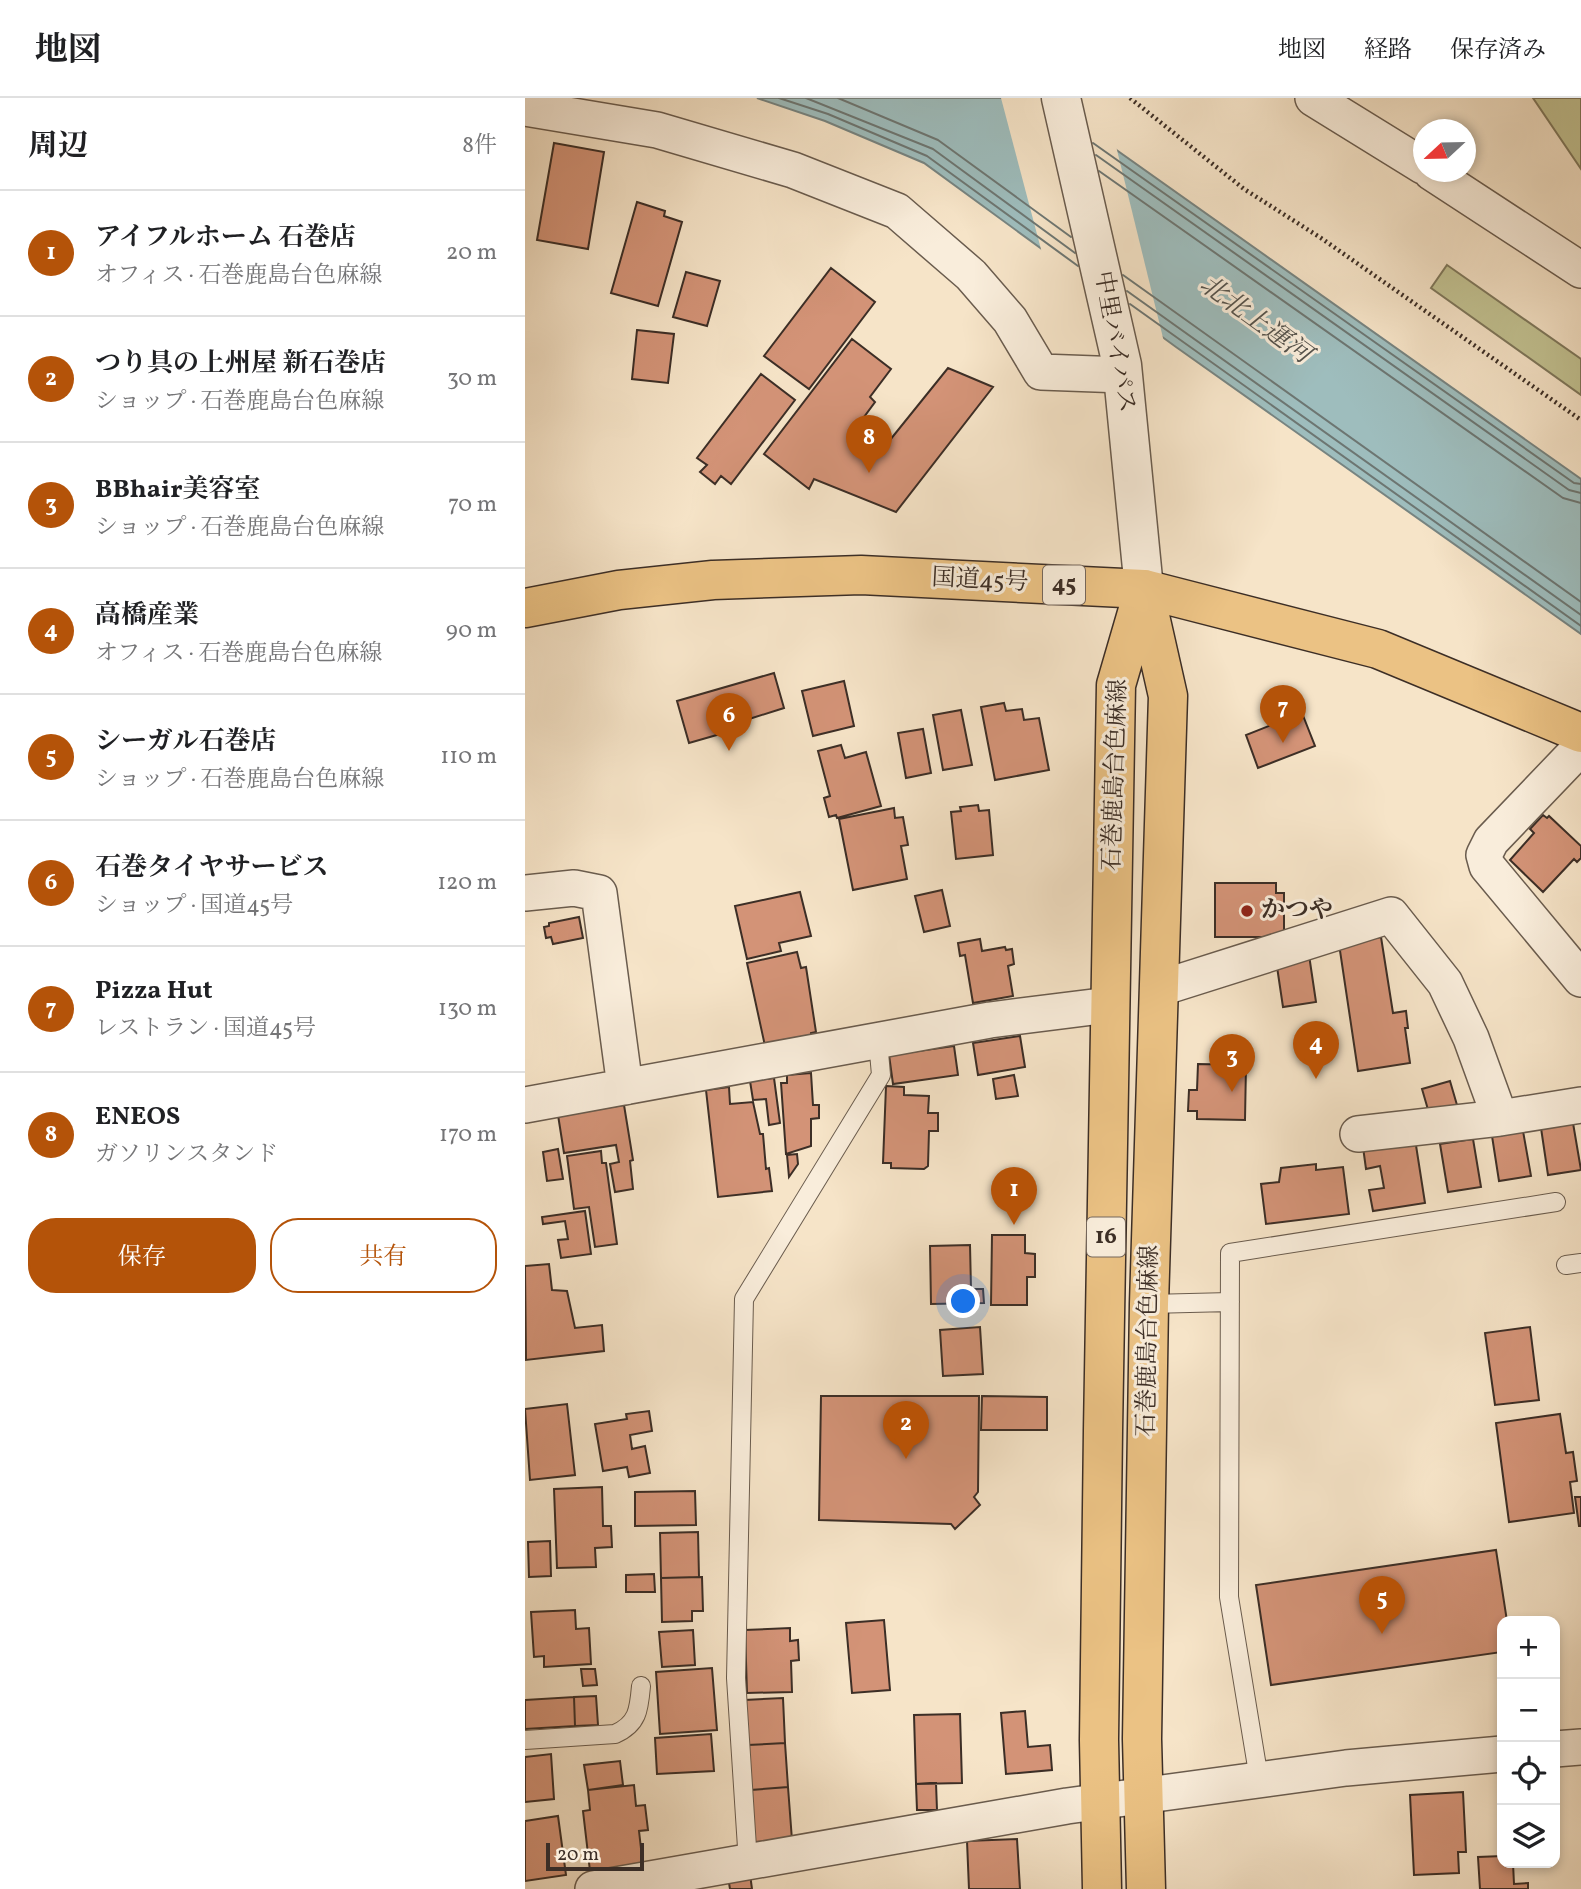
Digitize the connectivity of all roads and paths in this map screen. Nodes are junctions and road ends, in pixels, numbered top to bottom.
1 (1061, 98) edge
2 (1130, 98) edge
3 (1313, 98) edge
4 (525, 108) edge
5 (1413, 160) edge
6 (1446, 182) edge
7 (1581, 270) edge
8 (1123, 370) junction
9 (1581, 420) edge
10 (1144, 589) junction
11 (525, 608) edge
12 (1581, 733) edge
13 (1581, 747) edge
14 (525, 893) edge
15 (1581, 979) edge
16 (1161, 988) junction
17 (1109, 1005) junction
18 (878, 1041) junction
19 (625, 1087) junction
20 (525, 1105) edge
21 (1581, 1105) edge
22 (1500, 1118) junction
23 (1358, 1134) dead end
24 (1556, 1202) dead end
25 (1230, 1302) junction
26 (1149, 1304) junction
27 (641, 1686) dead end
28 (525, 1740) edge
29 (1581, 1746) edge
30 (1560, 1748) edge
31 (1497, 1755) edge
32 (1259, 1779) junction
33 (1144, 1796) junction
34 (1101, 1801) junction
35 (748, 1863) junction
36 (593, 1889) edge
37 (1102, 1889) edge
38 (1146, 1889) edge

1 - 8 street, 中里バイパス
2 - 9 path
3 - 5 street
4 - 8 street
6 - 7 street
8 - 10 street, 中里バイパス
10 - 11 main road, 国道45号 / 45
10 - 12 main road, 国道45号 / 45
10 - 16 main road, 石巻鹿島台色麻線 / 16
10 - 17 main road, 石巻鹿島台色麻線 / 16
13 - 15 street
14 - 19 street
16 - 22 street
16 - 26 main road, 石巻鹿島台色麻線 / 16
17 - 18 street
17 - 34 main road, 石巻鹿島台色麻線 / 16
18 - 19 street
18 - 35 lane
19 - 20 street
21 - 22 street
22 - 23 street
24 - 25 lane
25 - 26 lane
25 - 32 lane
26 - 33 main road, 石巻鹿島台色麻線 / 16
27 - 28 lane
29 - 30 street
31 - 32 street
32 - 33 street
33 - 34 street
33 - 38 main road, 石巻鹿島台色麻線 / 16
34 - 35 street
34 - 37 main road, 石巻鹿島台色麻線 / 16
35 - 36 street

